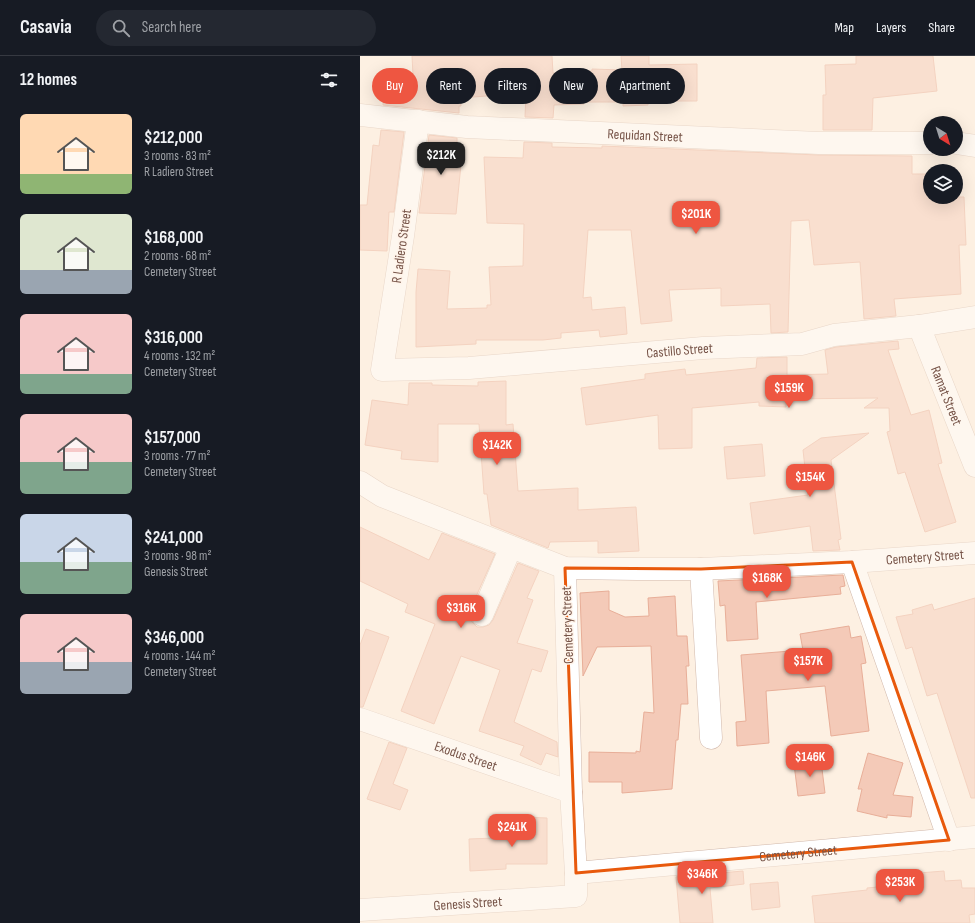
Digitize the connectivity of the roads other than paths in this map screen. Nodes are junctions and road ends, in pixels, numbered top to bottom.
1 (360, 115) edge
2 (418, 121) junction
3 (923, 143) edge
4 (963, 144) edge
5 (975, 146) edge
6 (975, 317) edge
7 (919, 326) junction
8 (382, 370) joint
9 (975, 466) edge
10 (360, 482) edge
11 (511, 547) junction
12 (975, 553) edge
13 (852, 562) junction
14 (565, 568) junction
15 (701, 569) junction
16 (482, 615) dead end
17 (360, 718) edge
18 (711, 738) dead end
19 (571, 792) junction
20 (975, 837) edge
21 (949, 840) junction
22 (576, 873) junction
23 (576, 896) joint
24 (360, 910) edge

1 - 2 street, Requidan Street
2 - 3 street, Requidan Street
2 - 8 street, R Ladiero Street
4 - 5 street
6 - 7 street, Castillo Street
7 - 8 street, Castillo Street
7 - 9 street, Ramat Street
10 - 11 street, Cemetery Street
11 - 14 street, Cemetery Street
11 - 16 street
12 - 13 street, Cemetery Street
13 - 15 street, Cemetery Street
13 - 21 street
14 - 15 street, Cemetery Street
14 - 19 street, Cemetery Street
15 - 18 street
17 - 19 street, Exodus Street
19 - 22 street, Cemetery Street
20 - 21 street, Cemetery Street
21 - 22 street, Cemetery Street
22 - 23 street, Cemetery Street
23 - 24 street, Genesis Street

